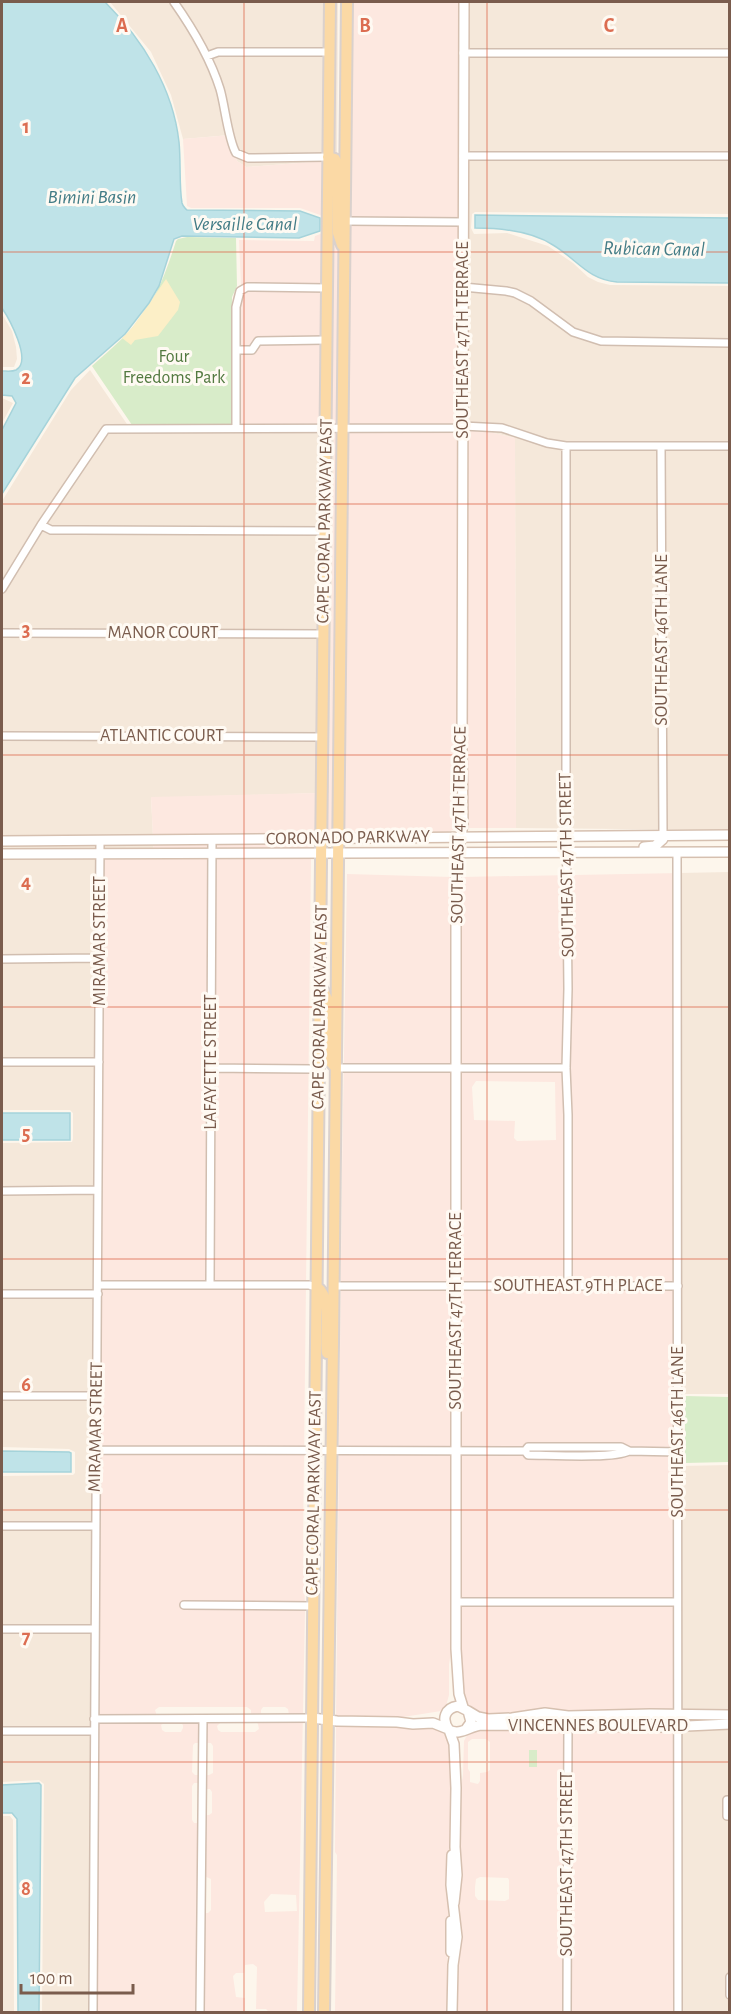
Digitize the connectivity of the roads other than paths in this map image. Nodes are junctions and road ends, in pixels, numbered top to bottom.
1 (174, 2) edge
2 (330, 2) edge
3 (347, 2) edge
4 (464, 2) edge
5 (329, 52) junction
6 (464, 53) junction
7 (729, 53) edge
8 (207, 56) junction
9 (463, 156) junction
10 (729, 156) edge
11 (328, 157) junction
12 (346, 221) junction
13 (463, 222) junction
14 (346, 254) junction
15 (463, 287) junction
16 (327, 288) junction
17 (326, 340) junction
18 (729, 343) edge
19 (236, 350) junction
20 (463, 427) junction
21 (236, 428) junction
22 (326, 428) junction
23 (343, 428) junction
24 (566, 446) junction
25 (661, 446) junction
26 (729, 446) edge
27 (41, 525) junction
28 (325, 531) junction
29 (2, 589) edge
30 (2, 633) edge
31 (324, 634) junction
32 (2, 736) edge
33 (322, 737) junction
34 (567, 835) junction
35 (663, 835) junction
36 (729, 835) edge
37 (461, 837) junction
38 (322, 838) junction
39 (338, 838) junction
40 (212, 840) junction
41 (2, 841) edge
42 (100, 841) junction
43 (625, 852) junction
44 (678, 852) junction
45 (729, 852) edge
46 (459, 853) junction
47 (567, 853) junction
48 (2, 854) edge
49 (100, 854) junction
50 (321, 854) junction
51 (337, 854) junction
52 (212, 855) junction
53 (100, 958) junction
54 (2, 959) edge
55 (320, 985) junction
56 (2, 1062) edge
57 (99, 1062) junction
58 (211, 1068) junction
59 (335, 1068) junction
60 (456, 1068) junction
61 (566, 1068) junction
62 (319, 1071) junction
63 (335, 1151) junction
64 (2, 1191) edge
65 (98, 1191) junction
66 (318, 1206) junction
67 (98, 1285) junction
68 (210, 1285) junction
69 (456, 1285) junction
70 (568, 1285) junction
71 (334, 1286) junction
72 (678, 1286) junction
73 (317, 1287) junction
74 (2, 1294) edge
75 (98, 1294) junction
76 (333, 1367) junction
77 (2, 1396) edge
78 (96, 1396) junction
79 (96, 1450) junction
80 (316, 1451) junction
81 (332, 1451) junction
82 (456, 1451) junction
83 (678, 1452) junction
84 (2, 1526) edge
85 (95, 1526) junction
86 (457, 1602) junction
87 (678, 1602) junction
88 (184, 1605) dead end
89 (312, 1606) junction
90 (2, 1629) edge
91 (94, 1629) junction
92 (456, 1649) junction
93 (466, 1709) junction
94 (448, 1710) junction
95 (678, 1714) junction
96 (729, 1715) edge
97 (568, 1716) junction
98 (312, 1718) junction
99 (94, 1719) junction
100 (203, 1719) junction
101 (327, 1720) junction
102 (397, 1722) junction
103 (729, 1724) edge
104 (678, 1726) junction
105 (568, 1727) junction
106 (448, 1729) junction
107 (466, 1730) junction
108 (2, 1731) edge
109 (94, 1731) junction
110 (456, 1788) junction
111 (729, 1800) edge
112 (729, 1815) edge
113 (729, 1977) edge
114 (729, 1995) edge
115 (93, 2013) edge
116 (200, 2013) edge
117 (309, 2013) edge
118 (324, 2013) edge
119 (452, 2013) edge
120 (567, 2013) edge
121 (678, 2013) edge

1 - 8 street
2 - 5 main road, CAPE CORAL PARKWAY EAST
3 - 12 main road, CAPE CORAL PARKWAY EAST
4 - 6 street, SOUTHEAST 47TH TERRACE
5 - 8 street
5 - 11 main road, CAPE CORAL PARKWAY EAST
6 - 7 street
6 - 9 street, SOUTHEAST 47TH TERRACE
8 - 11 street
9 - 10 street
9 - 13 street, SOUTHEAST 47TH TERRACE
11 - 14 main road
11 - 16 main road, CAPE CORAL PARKWAY EAST
12 - 13 street
12 - 14 main road, CAPE CORAL PARKWAY EAST
13 - 15 street, SOUTHEAST 47TH TERRACE
14 - 23 main road, CAPE CORAL PARKWAY EAST
15 - 18 street
15 - 20 street, SOUTHEAST 47TH TERRACE
16 - 17 main road, CAPE CORAL PARKWAY EAST
16 - 19 street
17 - 19 street
17 - 22 main road, CAPE CORAL PARKWAY EAST
19 - 21 street
20 - 23 street
20 - 24 street
20 - 37 street, SOUTHEAST 47TH TERRACE
21 - 22 street
21 - 27 street
22 - 23 street
22 - 28 main road, CAPE CORAL PARKWAY EAST
23 - 39 main road, CAPE CORAL PARKWAY EAST
24 - 25 street
24 - 34 street, SOUTHEAST 47TH STREET
25 - 26 street
25 - 35 street, SOUTHEAST 46TH LANE
27 - 28 street
27 - 29 street
28 - 31 main road, CAPE CORAL PARKWAY EAST
30 - 31 street, MANOR COURT
31 - 33 main road, CAPE CORAL PARKWAY EAST
32 - 33 street, ATLANTIC COURT
33 - 38 main road, CAPE CORAL PARKWAY EAST
34 - 35 street, CORONADO PARKWAY
34 - 37 street, CORONADO PARKWAY
34 - 47 street, SOUTHEAST 47TH STREET
35 - 36 street, CORONADO PARKWAY
35 - 43 street
37 - 39 street, CORONADO PARKWAY
37 - 46 street, SOUTHEAST 47TH TERRACE
38 - 39 street, CORONADO PARKWAY
38 - 40 street, CORONADO PARKWAY
38 - 50 main road, CAPE CORAL PARKWAY EAST
39 - 51 main road, CAPE CORAL PARKWAY EAST
40 - 42 street, CORONADO PARKWAY
40 - 52 street, LAFAYETTE STREET
41 - 42 street, CORONADO PARKWAY
42 - 49 street, MIRAMAR STREET
43 - 44 street, CORONADO PARKWAY
43 - 47 street, CORONADO PARKWAY
44 - 45 street, CORONADO PARKWAY
44 - 72 street, SOUTHEAST 46TH LANE
46 - 47 street, CORONADO PARKWAY
46 - 51 street, CORONADO PARKWAY
46 - 60 street, SOUTHEAST 47TH TERRACE
47 - 61 street, SOUTHEAST 47TH STREET
48 - 49 street, CORONADO PARKWAY
49 - 52 street, CORONADO PARKWAY
49 - 53 street, MIRAMAR STREET
50 - 51 street, CORONADO PARKWAY
50 - 52 street, CORONADO PARKWAY
50 - 55 main road, CAPE CORAL PARKWAY EAST
51 - 59 main road, CAPE CORAL PARKWAY EAST
52 - 58 street, LAFAYETTE STREET
53 - 54 street
53 - 57 street, MIRAMAR STREET
55 - 59 main road
55 - 62 main road, CAPE CORAL PARKWAY EAST
56 - 57 street
57 - 65 street, MIRAMAR STREET
58 - 62 street
58 - 68 street, LAFAYETTE STREET
59 - 60 street
59 - 63 main road, CAPE CORAL PARKWAY EAST
60 - 61 street
60 - 69 street, SOUTHEAST 47TH TERRACE
61 - 70 street, SOUTHEAST 47TH STREET
62 - 63 main road
62 - 66 main road, CAPE CORAL PARKWAY EAST
63 - 71 main road, CAPE CORAL PARKWAY EAST
64 - 65 street
65 - 67 street, MIRAMAR STREET
66 - 71 main road
66 - 73 main road, CAPE CORAL PARKWAY EAST
67 - 68 street
67 - 75 street, MIRAMAR STREET
68 - 73 street
69 - 70 street, SOUTHEAST 9TH PLACE
69 - 71 street, SOUTHEAST 9TH PLACE
69 - 82 street, SOUTHEAST 47TH TERRACE
70 - 72 street, SOUTHEAST 9TH PLACE
71 - 76 main road, CAPE CORAL PARKWAY EAST
72 - 83 street, SOUTHEAST 46TH LANE
73 - 76 main road
73 - 80 main road, CAPE CORAL PARKWAY EAST
74 - 75 street
75 - 78 street, MIRAMAR STREET
76 - 81 main road, CAPE CORAL PARKWAY EAST
77 - 78 street
78 - 79 street, MIRAMAR STREET
79 - 80 street
79 - 85 street, MIRAMAR STREET
80 - 81 street
80 - 89 main road, CAPE CORAL PARKWAY EAST
81 - 82 street
81 - 101 main road, CAPE CORAL PARKWAY EAST
82 - 83 street
82 - 86 street, SOUTHEAST 47TH TERRACE
83 - 87 street, SOUTHEAST 46TH LANE
84 - 85 street
85 - 91 street, MIRAMAR STREET
86 - 87 street
86 - 92 street, SOUTHEAST 47TH TERRACE
87 - 95 street, SOUTHEAST 46TH LANE
88 - 89 street
89 - 98 main road, CAPE CORAL PARKWAY EAST
90 - 91 street
91 - 99 street, MIRAMAR STREET
92 - 93 street, SOUTHEAST 47TH TERRACE
92 - 94 street, SOUTHEAST 47TH TERRACE
93 - 94 street
93 - 97 street, VINCENNES BOULEVARD
93 - 107 street
94 - 102 street
94 - 106 street
95 - 96 street, VINCENNES BOULEVARD
95 - 97 street, VINCENNES BOULEVARD
95 - 104 street, SOUTHEAST 46TH LANE
97 - 105 street, SOUTHEAST 47TH STREET
98 - 100 street
98 - 101 street
98 - 117 main road, CAPE CORAL PARKWAY EAST
99 - 100 street
99 - 109 street, MIRAMAR STREET
100 - 116 street
101 - 102 street
101 - 118 main road, CAPE CORAL PARKWAY EAST
102 - 106 street
103 - 104 street, VINCENNES BOULEVARD
104 - 105 street, VINCENNES BOULEVARD
104 - 121 street, SOUTHEAST 46TH LANE
105 - 107 street, VINCENNES BOULEVARD
105 - 120 street, SOUTHEAST 47TH STREET
106 - 107 street
106 - 110 street
107 - 110 street
108 - 109 street
109 - 115 street, MIRAMAR STREET
110 - 119 street
111 - 112 street
113 - 114 street

